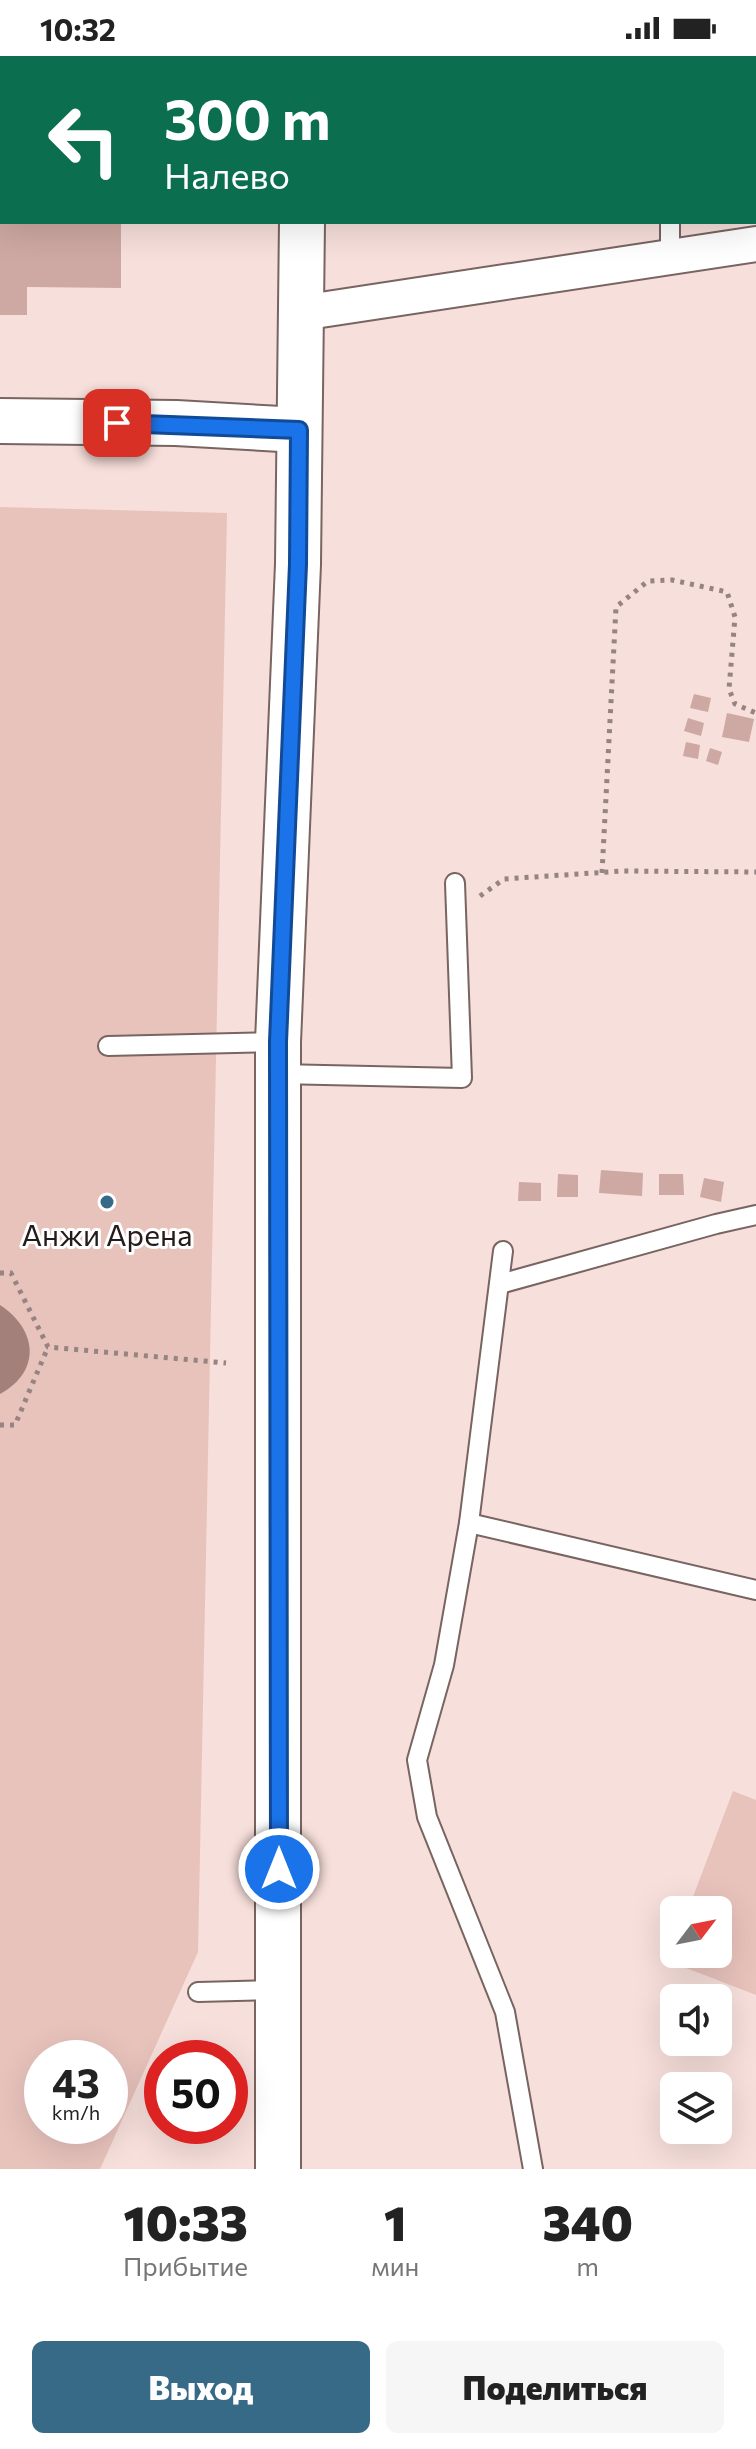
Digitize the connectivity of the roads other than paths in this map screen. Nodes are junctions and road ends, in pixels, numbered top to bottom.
1 (302, 224) edge
2 (670, 224) edge
3 (756, 244) edge
4 (670, 256) junction
5 (301, 313) junction
6 (0, 421) edge
7 (299, 430) junction
8 (455, 883) dead end
9 (108, 1046) dead end
10 (278, 1058) junction
11 (756, 1215) edge
12 (503, 1251) dead end
13 (500, 1284) junction
14 (469, 1523) junction
15 (756, 1590) edge
16 (278, 1990) junction
17 (198, 1992) dead end
18 (278, 2169) edge
19 (533, 2169) edge

1 - 5 main road
2 - 4 lane
3 - 4 street
4 - 5 street
5 - 7 main road
6 - 7 main road
7 - 10 main road
8 - 10 lane
9 - 10 lane
10 - 16 main road
11 - 13 lane
12 - 13 lane
13 - 14 lane
14 - 15 lane
14 - 19 lane
16 - 17 lane
16 - 18 main road

